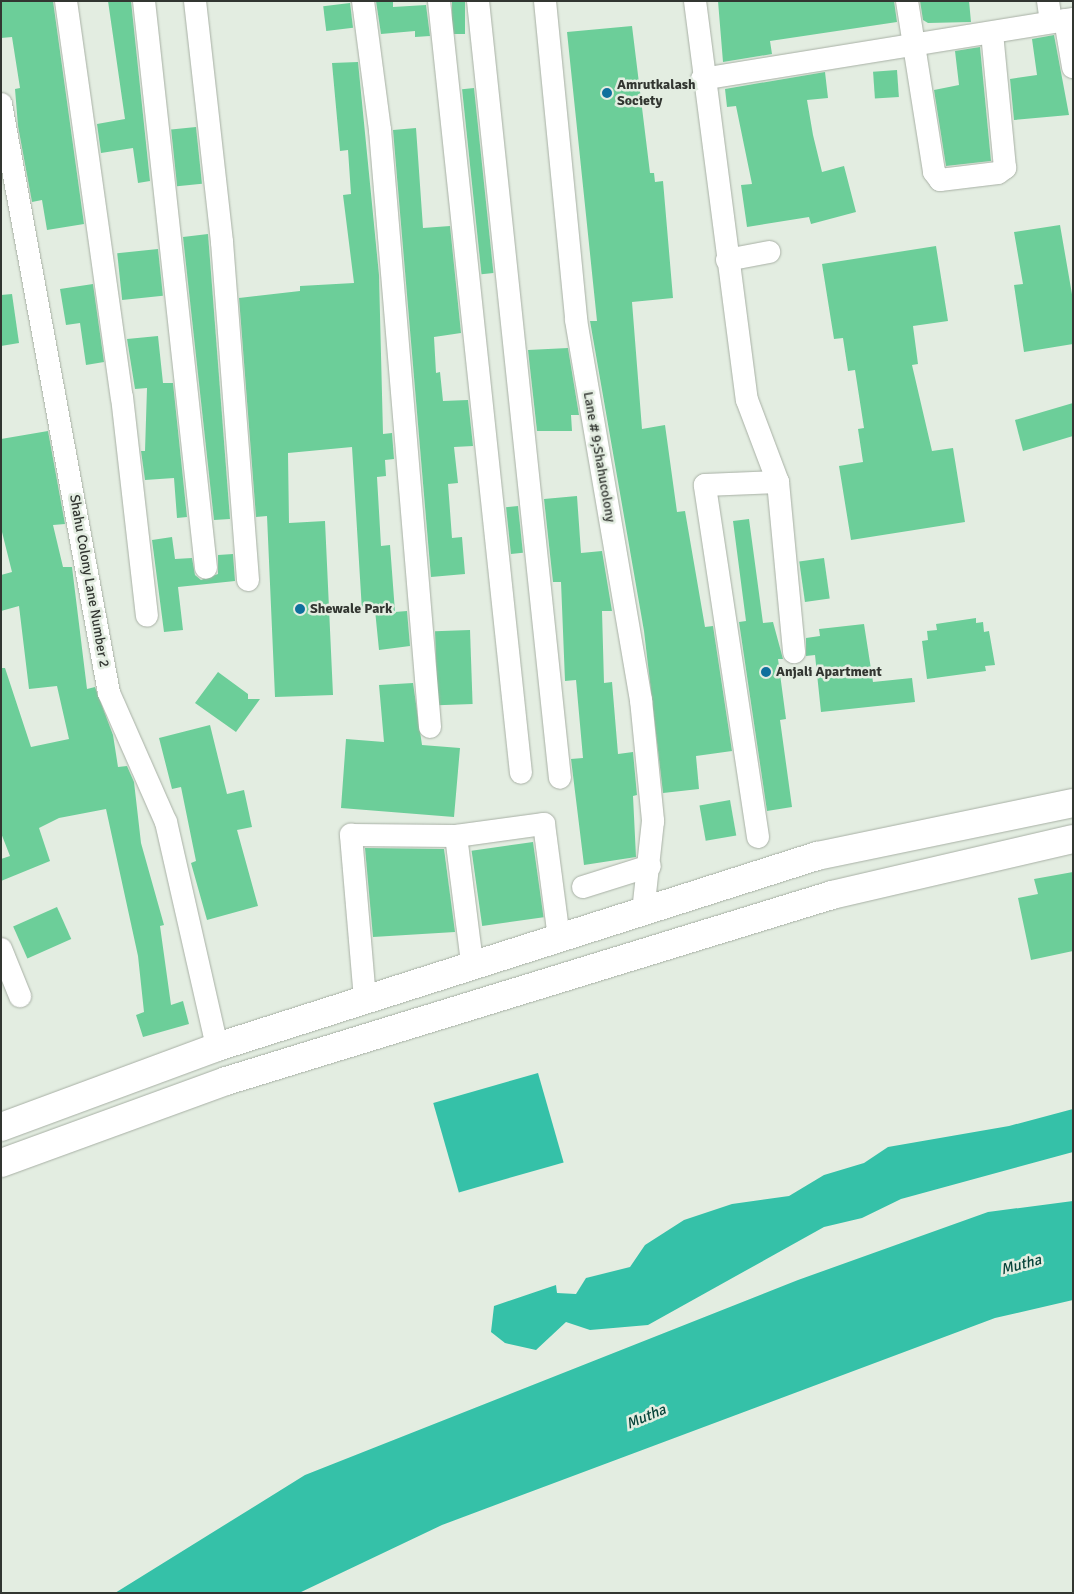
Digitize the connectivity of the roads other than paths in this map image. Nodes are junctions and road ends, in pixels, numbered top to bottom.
1 (66, 1) edge
2 (144, 1) edge
3 (195, 1) edge
4 (364, 1) edge
5 (439, 1) edge
6 (478, 1) edge
7 (545, 1) edge
8 (696, 1) edge
9 (907, 1) edge
10 (1059, 16) edge
11 (992, 34) junction
12 (912, 48) junction
13 (1073, 67) edge
14 (702, 80) junction
15 (1, 104) edge
16 (769, 252) dead end
17 (728, 260) junction
18 (778, 482) junction
19 (206, 568) dead end
20 (248, 580) dead end
21 (147, 616) dead end
22 (794, 652) dead end
23 (430, 727) dead end
24 (521, 773) dead end
25 (560, 778) dead end
26 (1073, 803) edge
27 (456, 836) junction
28 (758, 837) dead end
29 (1073, 839) edge
30 (650, 866) junction
31 (582, 887) dead end
32 (643, 912) junction
33 (559, 938) junction
34 (1, 949) edge
35 (472, 963) junction
36 (20, 996) dead end
37 (365, 998) junction
38 (217, 1047) junction
39 (1, 1127) edge
40 (1, 1163) edge

1 - 21 street
2 - 19 street
3 - 20 street
4 - 23 street
5 - 24 street
6 - 25 street
7 - 30 street, Lane # 9;Shahucolony
8 - 14 street
9 - 12 street
10 - 11 street
10 - 13 street
11 - 12 street
11 - 12 street
12 - 14 street
14 - 17 street
15 - 38 street, Shahu Colony Lane Number 2
16 - 17 street
17 - 18 street
18 - 22 street
18 - 28 street
26 - 32 street
27 - 33 street
27 - 35 street
27 - 37 street
29 - 40 street
30 - 31 street
30 - 32 street, Lane # 9;Shahucolony
32 - 33 street
33 - 35 street
34 - 36 street
35 - 37 street
37 - 38 street
38 - 39 street

